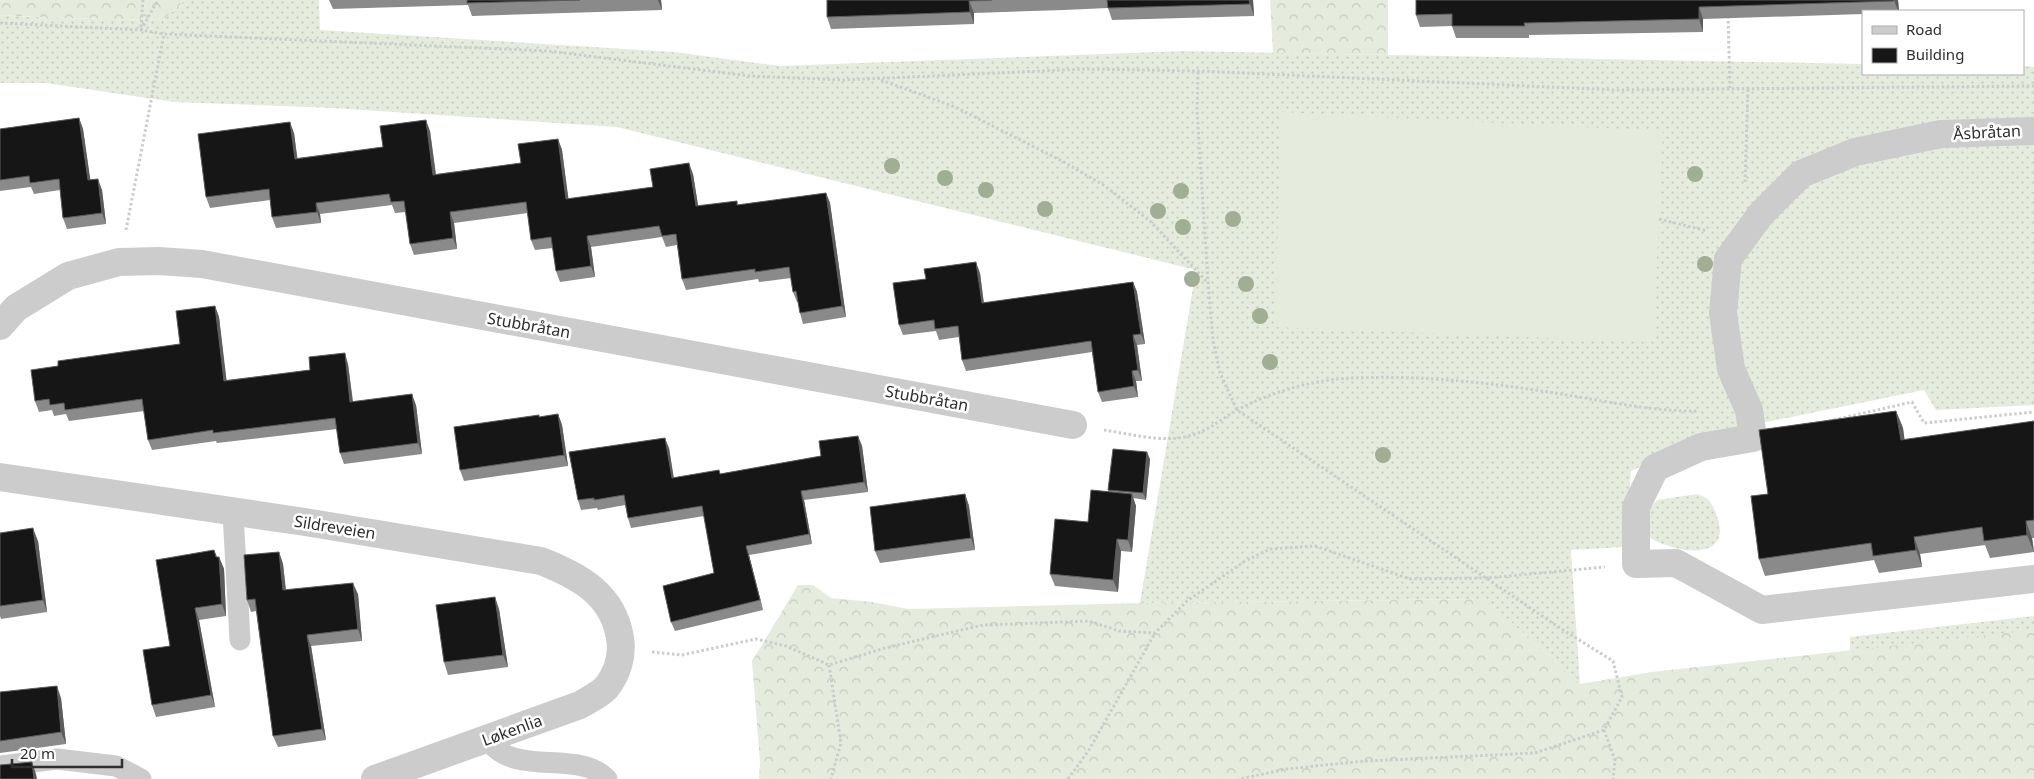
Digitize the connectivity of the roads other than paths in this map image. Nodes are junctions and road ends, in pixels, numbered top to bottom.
1 (2034, 130) edge
2 (0, 326) edge
3 (1073, 425) road end
4 (0, 477) edge
5 (233, 512) junction
6 (2034, 579) edge
7 (240, 640) dead end
8 (622, 650) joint
9 (485, 739) junction
10 (0, 766) edge
11 (141, 779) edge
12 (375, 779) edge
13 (607, 779) edge

1 - 6 street, Åsbråtan
2 - 3 street, Stubbråtan
4 - 5 street, Sildreveien
5 - 7 lane
5 - 8 street, Sildreveien
8 - 9 street, Løkenlia
9 - 12 street, Løkenlia
9 - 13 lane
10 - 11 lane

